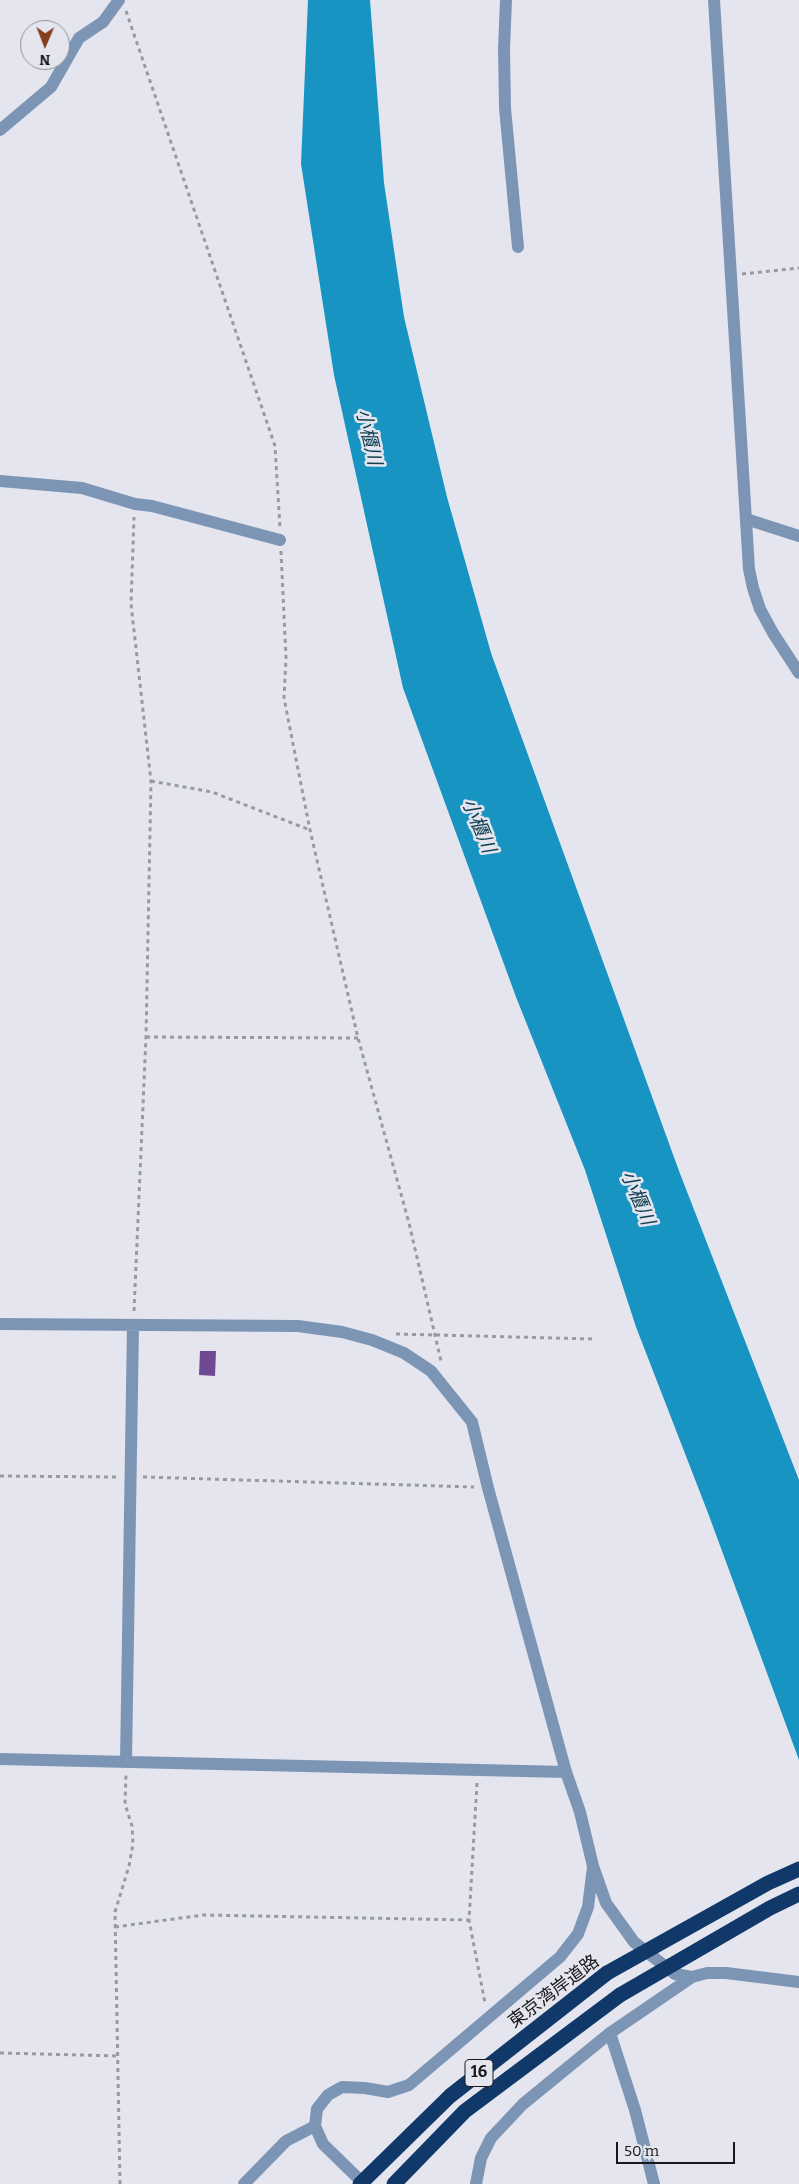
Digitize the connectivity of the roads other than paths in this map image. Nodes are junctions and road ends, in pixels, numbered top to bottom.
1 (506, 0) edge
2 (714, 0) edge
3 (122, 5) edge
4 (0, 130) edge
5 (518, 248) dead end
6 (0, 481) edge
7 (746, 519) junction
8 (799, 536) edge
9 (280, 540) road end
10 (799, 673) edge
11 (0, 1324) edge
12 (133, 1326) junction
13 (0, 1759) edge
14 (126, 1761) junction
15 (566, 1772) junction
16 (593, 1866) junction
17 (799, 1869) edge
18 (799, 1894) edge
19 (692, 1977) junction
20 (799, 1982) edge
21 (610, 2033) junction
22 (315, 2126) junction
23 (362, 2183) edge
24 (244, 2184) edge
25 (394, 2184) edge
26 (476, 2184) edge
27 (654, 2184) edge

1 - 5 street
2 - 7 street
3 - 4 street
6 - 9 street
7 - 8 street
7 - 10 street
11 - 12 street
12 - 14 street
12 - 15 street
13 - 14 street
14 - 15 street
15 - 16 street
16 - 19 street
16 - 22 street
17 - 23 highway, 東京湾岸道路 / 16, bridge
18 - 25 highway, 16, bridge
19 - 20 street
19 - 21 street
21 - 26 street
21 - 27 street
22 - 23 street
22 - 24 street

